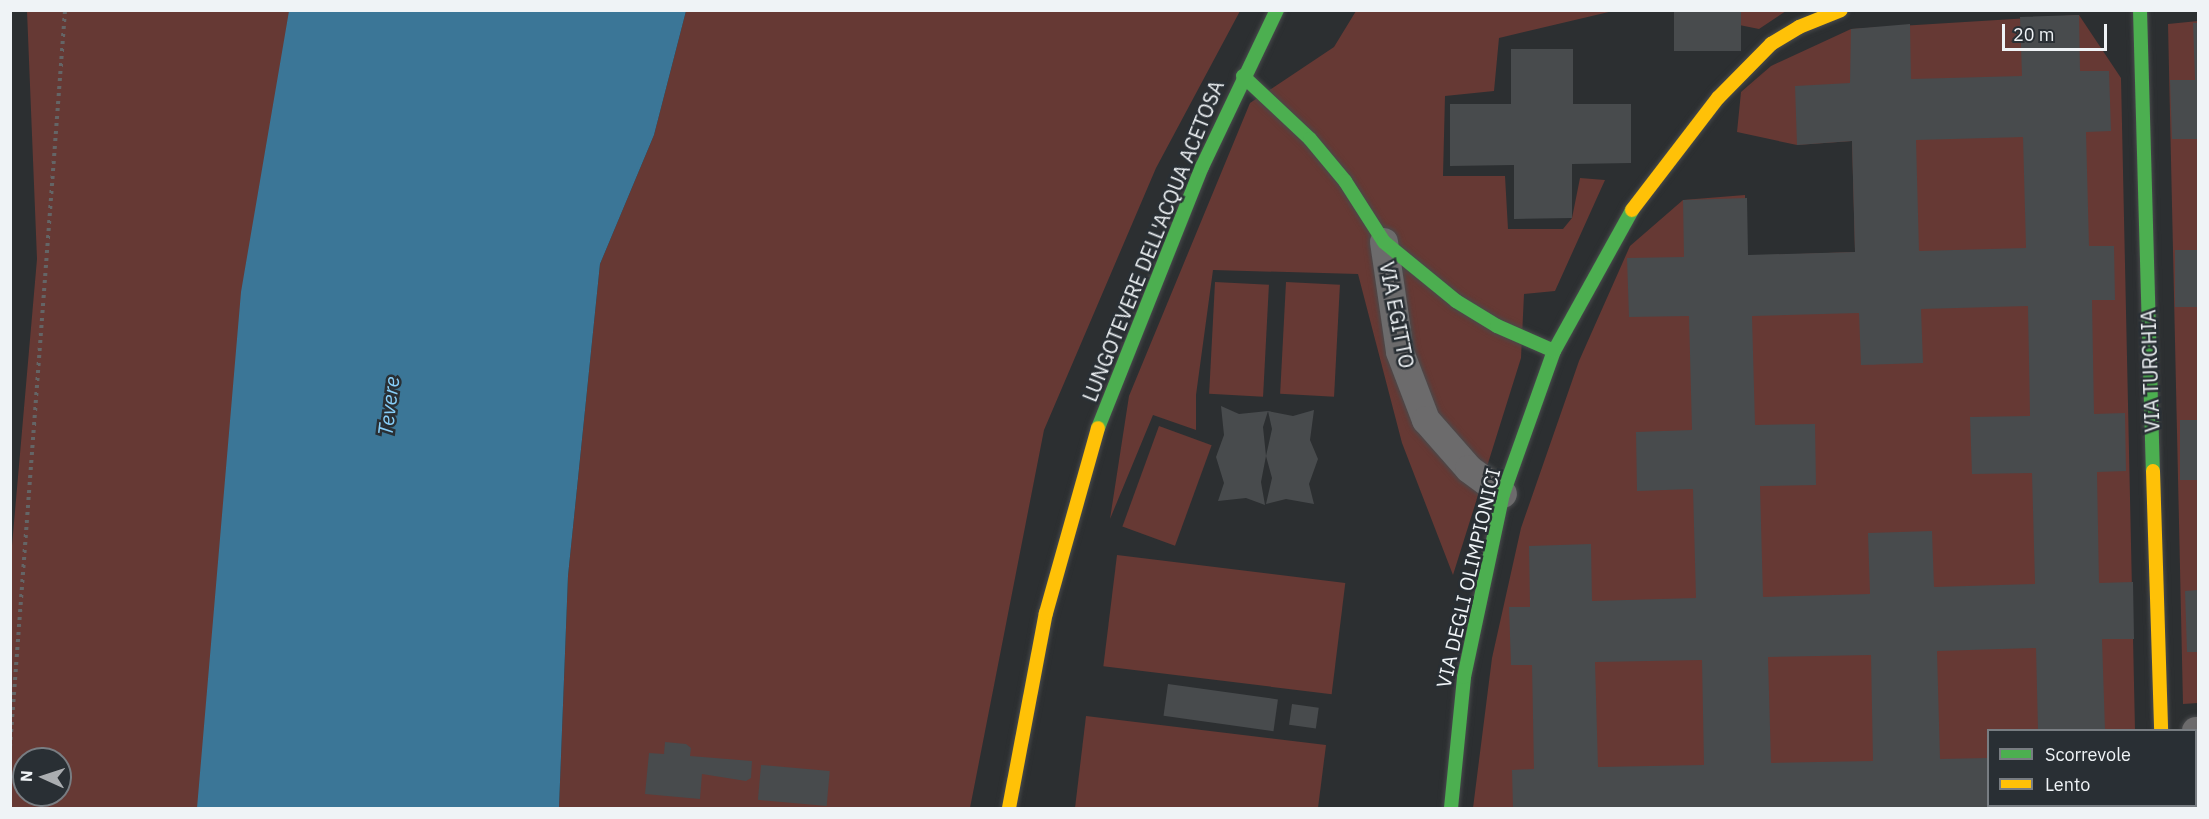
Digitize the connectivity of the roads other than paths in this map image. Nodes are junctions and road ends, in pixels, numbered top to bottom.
1 (1277, 10) edge
2 (1840, 10) edge
3 (2140, 10) edge
4 (1243, 76) junction
5 (1384, 243) junction
6 (1554, 351) junction
7 (1503, 494) junction
8 (2161, 729) edge
9 (1009, 808) edge
10 (1451, 808) edge

1 - 4 street, LUNGOTEVERE DELL'ACQUA ACETOSA
2 - 6 street, VIA DEGLI OLIMPIONICI
3 - 8 street, VIA TURCHIA
4 - 5 street, VIA EGITTO
4 - 9 street, LUNGOTEVERE DELL'ACQUA ACETOSA
5 - 6 street, VIA EGITTO
5 - 7 street, VIA EGITTO
6 - 7 street, VIA DEGLI OLIMPIONICI
7 - 10 street, VIA DEGLI OLIMPIONICI

